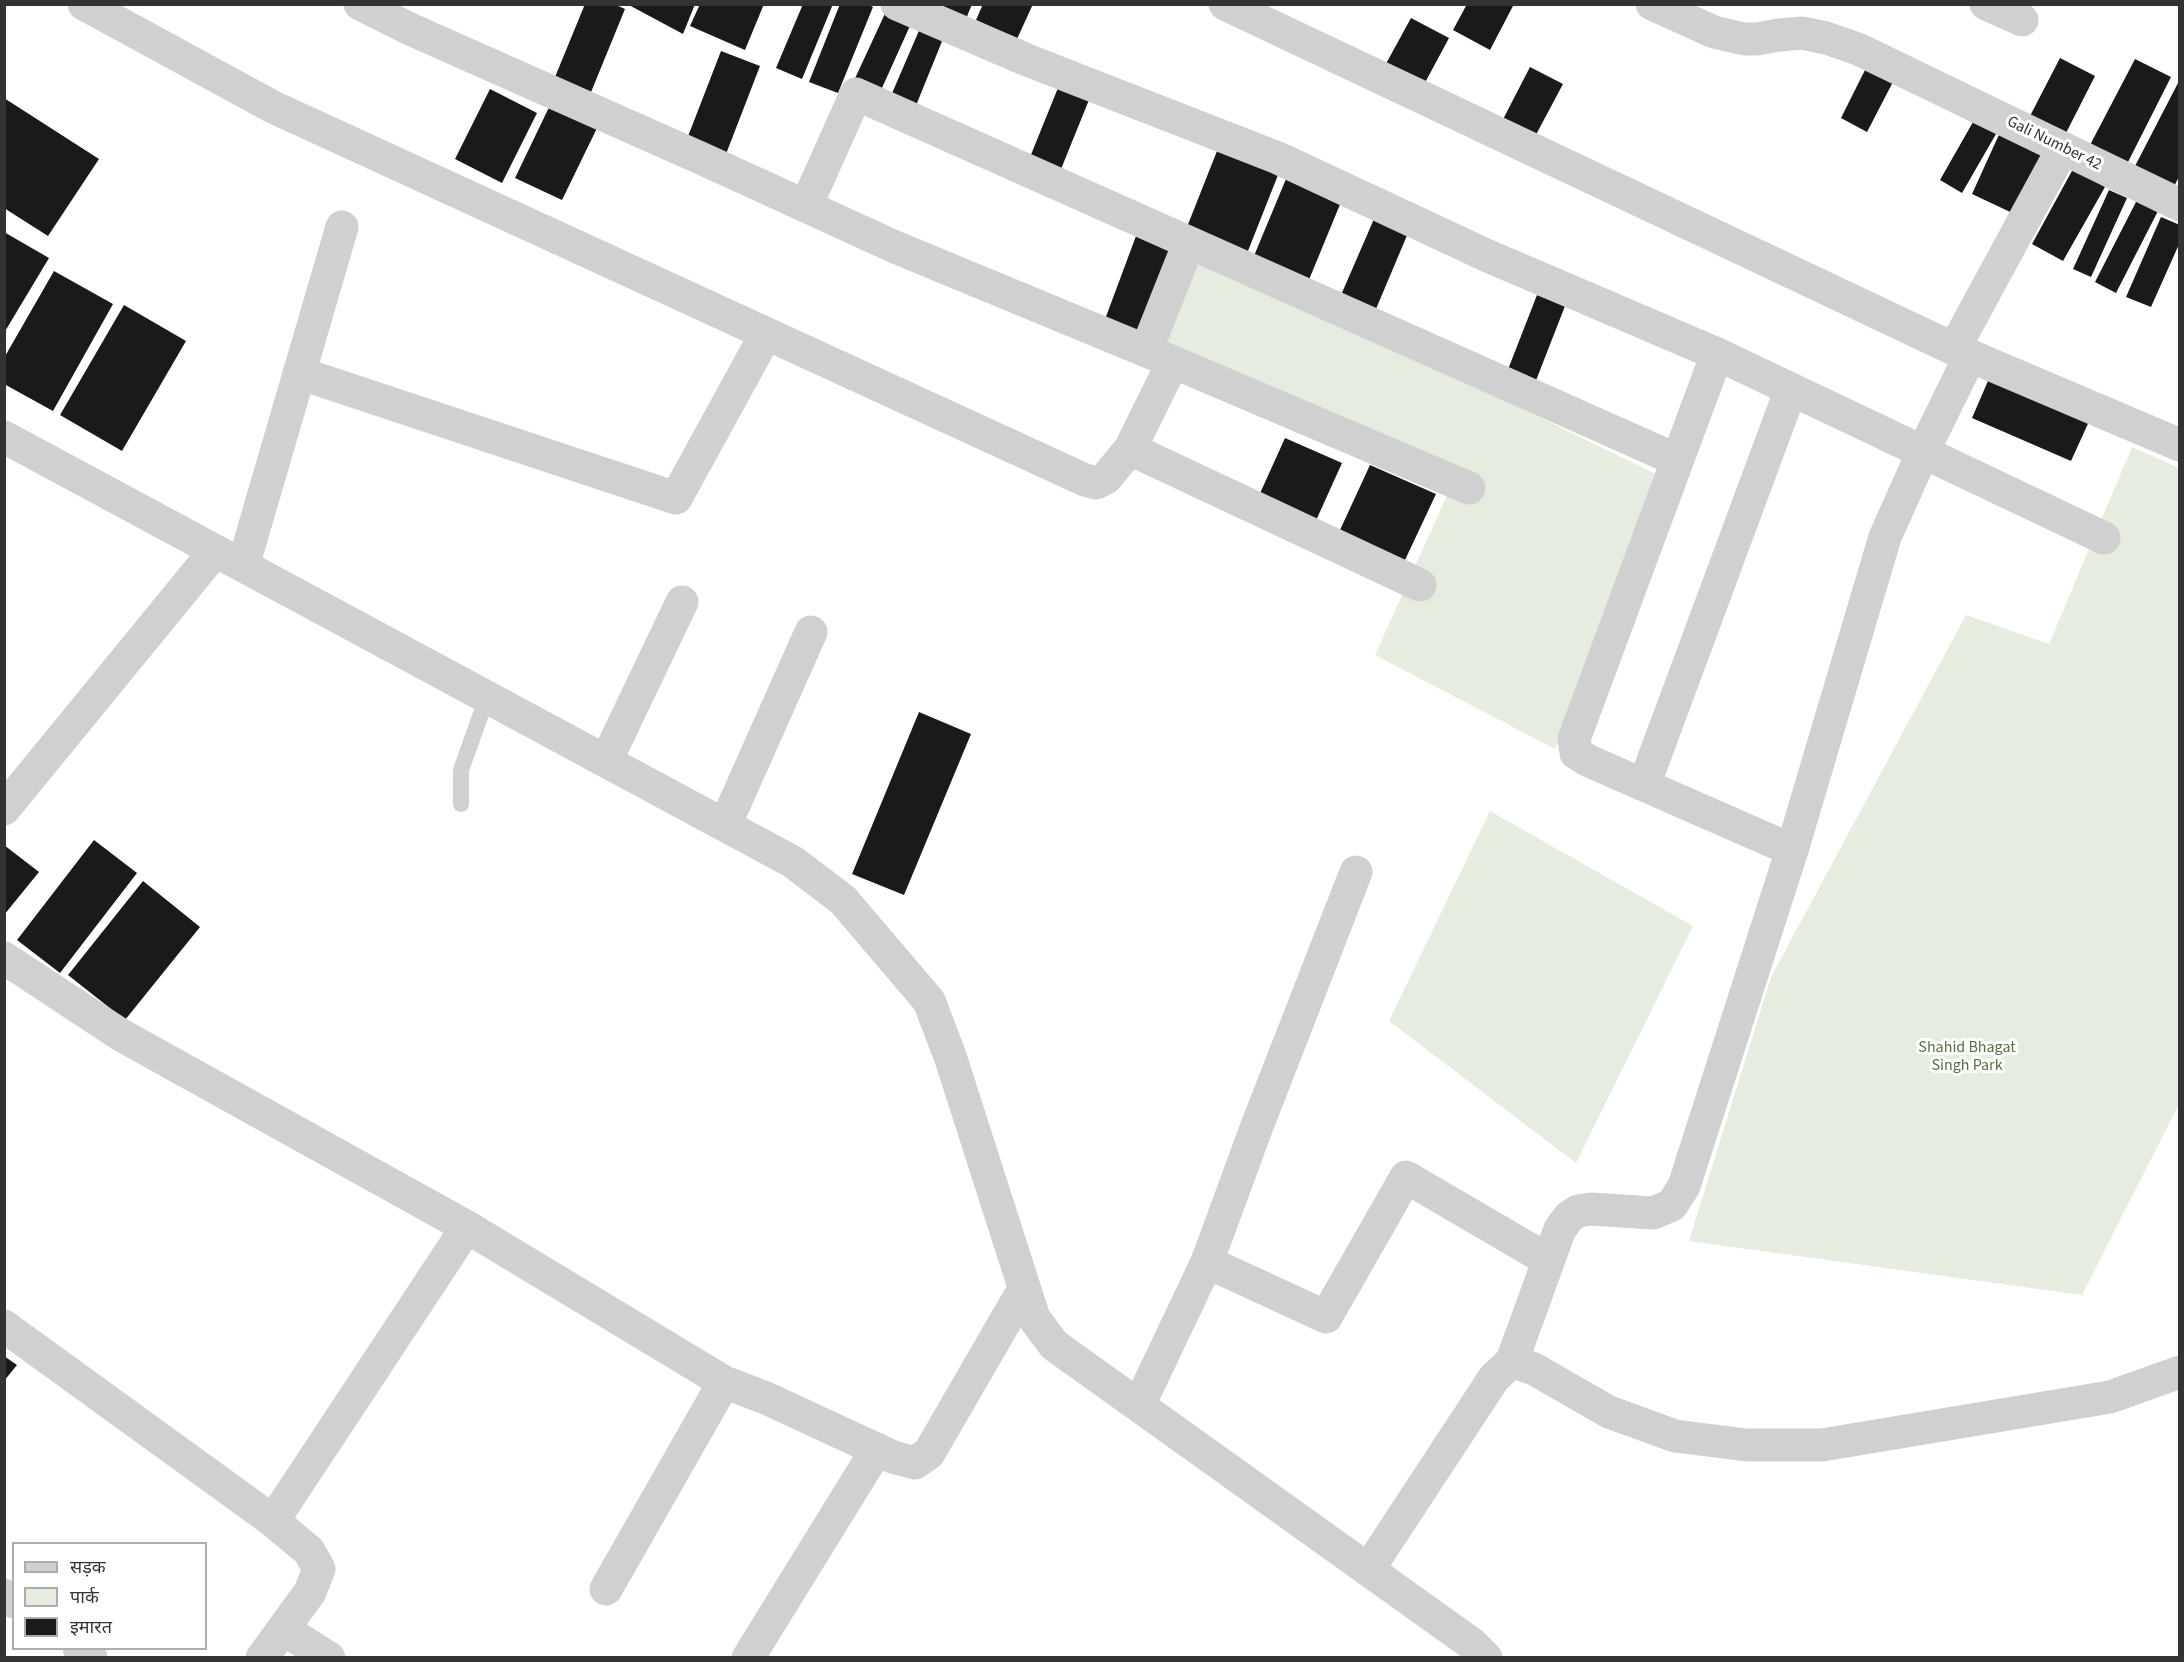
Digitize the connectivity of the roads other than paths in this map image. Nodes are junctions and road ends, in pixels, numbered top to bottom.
1 (84, 4) edge
2 (360, 4) edge
3 (897, 4) edge
4 (1225, 4) edge
5 (1652, 4) edge
6 (1986, 4) edge
7 (2022, 20) dead end
8 (2063, 148) junction
9 (2180, 205) edge
10 (806, 206) junction
11 (342, 227) dead end
12 (1189, 243) junction
13 (766, 333) junction
14 (1962, 353) junction
15 (1717, 354) junction
16 (1159, 356) junction
17 (299, 373) junction
18 (1791, 388) junction
19 (4, 437) edge
20 (2180, 446) edge
21 (1130, 449) junction
22 (1923, 452) junction
23 (1677, 460) junction
24 (1469, 488) dead end
25 (2104, 538) dead end
26 (214, 551) junction
27 (243, 566) junction
28 (1419, 585) dead end
29 (681, 602) dead end
30 (811, 632) dead end
31 (487, 697) junction
32 (606, 761) junction
33 (1644, 785) junction
34 (461, 804) dead end
35 (4, 809) edge
36 (725, 825) junction
37 (1792, 850) junction
38 (1356, 872) dead end
39 (4, 958) edge
40 (467, 1227) junction
41 (1548, 1260) junction
42 (1207, 1262) junction
43 (1024, 1289) junction
44 (4, 1326) edge
45 (1512, 1361) junction
46 (2180, 1372) edge
47 (724, 1382) junction
48 (1139, 1405) junction
49 (877, 1449) junction
50 (273, 1521) junction
51 (1368, 1570) junction
52 (606, 1589) dead end
53 (282, 1629) junction
54 (1485, 1653) edge
55 (262, 1658) edge
56 (329, 1658) edge
57 (748, 1658) edge

1 - 13 street
2 - 10 street
3 - 15 street
4 - 14 street
5 - 8 street, Gali Number 42
6 - 7 street
8 - 9 street, Gali Number 42
8 - 14 street
10 - 12 street
10 - 16 street
11 - 17 street
12 - 16 street
12 - 23 street
13 - 17 street
13 - 21 street
14 - 20 street
14 - 22 street
15 - 18 street
15 - 23 street
16 - 21 street
16 - 24 street
17 - 27 street
18 - 22 street
18 - 33 street
19 - 26 street
21 - 28 street
22 - 25 street
22 - 37 street
23 - 33 street
26 - 27 street
26 - 35 street
27 - 31 street
29 - 32 street
30 - 36 street
31 - 32 street
31 - 34 lane
32 - 36 street
33 - 37 street
36 - 43 street
37 - 41 street
38 - 42 street
39 - 40 street
40 - 47 street
40 - 50 street
41 - 42 street
41 - 45 street
42 - 48 street
43 - 48 street
43 - 49 street
44 - 50 street
45 - 46 street
45 - 51 street
47 - 49 street
47 - 52 street
48 - 51 street
49 - 57 street
50 - 53 street
51 - 54 street
53 - 55 street
53 - 56 street

